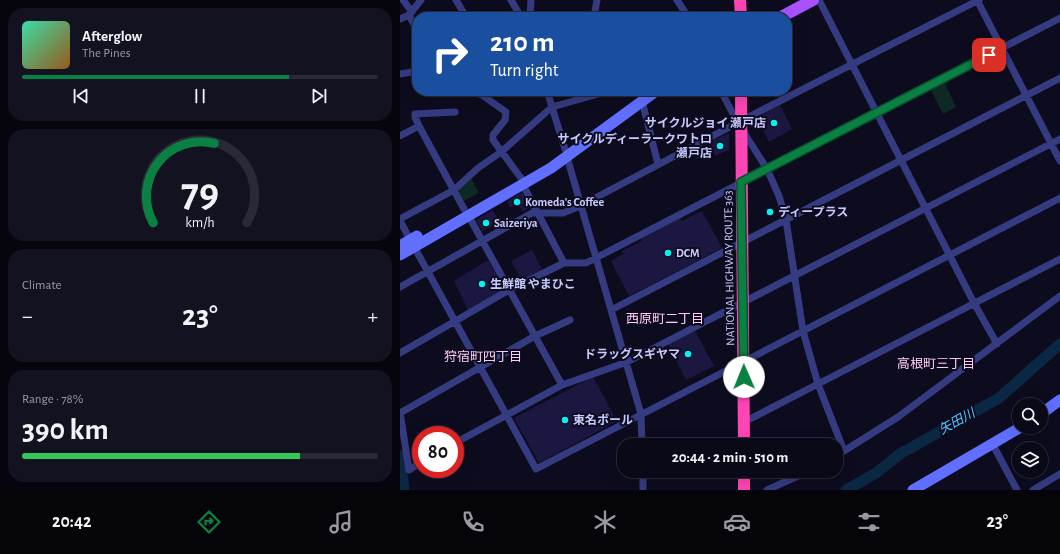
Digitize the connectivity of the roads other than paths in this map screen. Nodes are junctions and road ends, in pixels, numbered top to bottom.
1 (403, 0) edge
2 (421, 0) edge
3 (456, 0) edge
4 (511, 0) edge
5 (531, 0) edge
6 (676, 0) edge
7 (740, 0) edge
8 (813, 0) edge
9 (819, 0) edge
10 (978, 0) edge
11 (600, 1) edge
12 (797, 4) edge
13 (463, 12) edge
14 (518, 12) edge
15 (530, 12) edge
16 (594, 12) edge
17 (684, 12) edge
18 (741, 12) edge
19 (787, 12) edge
20 (410, 14) junction
21 (1060, 18) edge
22 (400, 19) edge
23 (412, 19) edge
24 (1003, 48) junction
25 (852, 66) junction
26 (412, 72) edge
27 (400, 74) edge
28 (1060, 78) edge
29 (487, 96) edge
30 (549, 96) edge
31 (591, 96) edge
32 (640, 96) edge
33 (643, 96) edge
34 (724, 96) edge
35 (741, 96) edge
36 (1026, 96) junction
37 (552, 107) junction
38 (455, 112) dead end
39 (876, 113) junction
40 (741, 122) junction
41 (419, 126) junction
42 (402, 132) edge
43 (1060, 139) edge
44 (1051, 143) junction
45 (501, 152) junction
46 (566, 153) junction
47 (901, 161) junction
48 (1060, 161) edge
49 (658, 164) junction
50 (767, 169) junction
51 (522, 182) junction
52 (741, 182) junction
53 (454, 190) junction
54 (1060, 198) edge
55 (580, 206) junction
56 (926, 208) junction
57 (466, 212) junction
58 (537, 212) junction
59 (400, 220) edge
60 (786, 220) junction
61 (482, 241) junction
62 (743, 242) junction
63 (412, 243) junction
64 (400, 246) edge
65 (400, 254) edge
66 (950, 256) junction
67 (596, 258) junction
68 (1060, 259) edge
69 (564, 263) junction
70 (428, 271) junction
71 (795, 275) junction
72 (400, 287) edge
73 (509, 290) junction
74 (1060, 296) edge
75 (743, 302) junction
76 (974, 303) junction
77 (611, 310) junction
78 (570, 320) dead end
79 (456, 322) junction
80 (803, 331) junction
81 (535, 336) junction
82 (997, 344) junction
83 (400, 353) edge
84 (627, 362) junction
85 (744, 362) junction
86 (480, 367) junction
87 (818, 384) junction
88 (562, 385) junction
89 (1060, 400) edge
90 (1048, 409) edge
91 (400, 413) edge
92 (507, 414) junction
93 (641, 414) junction
94 (744, 422) junction
95 (1012, 432) edge
96 (464, 438) edge
97 (642, 438) edge
98 (744, 438) edge
99 (992, 443) junction
100 (844, 451) joint
101 (412, 468) edge
102 (1060, 474) edge
103 (643, 478) edge
104 (744, 478) edge
105 (794, 478) edge
106 (643, 490) edge
107 (744, 490) edge
108 (767, 490) edge
109 (913, 490) edge
110 (1017, 490) edge
111 (1033, 490) edge

1 - 20 street
2 - 20 street
3 - 13 street
4 - 14 street
5 - 15 street
6 - 17 street
7 - 18 highway
8 - 12 main road
9 - 25 street
10 - 24 street
10 - 25 street
11 - 16 street
12 - 19 main road
20 - 22 street
20 - 23 street
21 - 24 street
24 - 36 street
24 - 39 street
25 - 39 street
25 - 40 street
26 - 27 street
28 - 36 street
29 - 45 street
30 - 37 street
31 - 37 street
32 - 46 main road
33 - 49 street
34 - 40 street
35 - 40 highway, NATIONAL HIGHWAY ROUTE 363
36 - 44 street
36 - 47 street
37 - 45 street
37 - 46 street
38 - 41 street
39 - 47 street
39 - 50 street
40 - 49 street
40 - 50 street
40 - 52 highway, NATIONAL HIGHWAY ROUTE 363
41 - 42 street
41 - 53 street
43 - 44 street
44 - 48 street
44 - 56 street
45 - 51 street
45 - 53 street
46 - 51 main road
46 - 55 street
47 - 56 street
47 - 60 street
49 - 55 street
50 - 52 street
50 - 60 street
51 - 57 main road
51 - 58 street
52 - 62 highway, NATIONAL HIGHWAY ROUTE 363
52 - 67 street
53 - 57 street
53 - 59 street
54 - 66 street
55 - 58 street
55 - 67 street
56 - 66 street
56 - 71 street
57 - 61 street
57 - 63 main road
58 - 61 street
58 - 69 street
59 - 63 street
60 - 62 street
60 - 71 street
61 - 70 street
61 - 73 street
62 - 75 highway, NATIONAL HIGHWAY ROUTE 363
62 - 77 street
63 - 64 main road
63 - 65 main road
63 - 70 street
66 - 76 street
66 - 80 street
67 - 69 street
67 - 77 street
68 - 76 street
69 - 73 street
70 - 72 street
70 - 79 street
71 - 75 street
71 - 80 street
73 - 79 street
73 - 81 street
74 - 82 street
75 - 84 street
75 - 85 highway, NATIONAL HIGHWAY ROUTE 363
76 - 82 street
76 - 87 street
77 - 84 street
78 - 81 street
79 - 83 street
79 - 86 street
80 - 85 street
80 - 87 street
81 - 86 street
81 - 88 street
82 - 100 street
84 - 88 street
84 - 93 street
85 - 93 street
85 - 94 highway, NATIONAL HIGHWAY ROUTE 363
86 - 91 street
86 - 92 street
87 - 94 street
87 - 100 street
88 - 92 street
89 - 90 main road
91 - 101 street
92 - 93 street
92 - 96 street
93 - 97 street
94 - 98 highway, NATIONAL HIGHWAY ROUTE 363
95 - 99 main road
99 - 109 main road
99 - 110 street
102 - 111 street
103 - 106 street
104 - 107 highway
105 - 108 street

